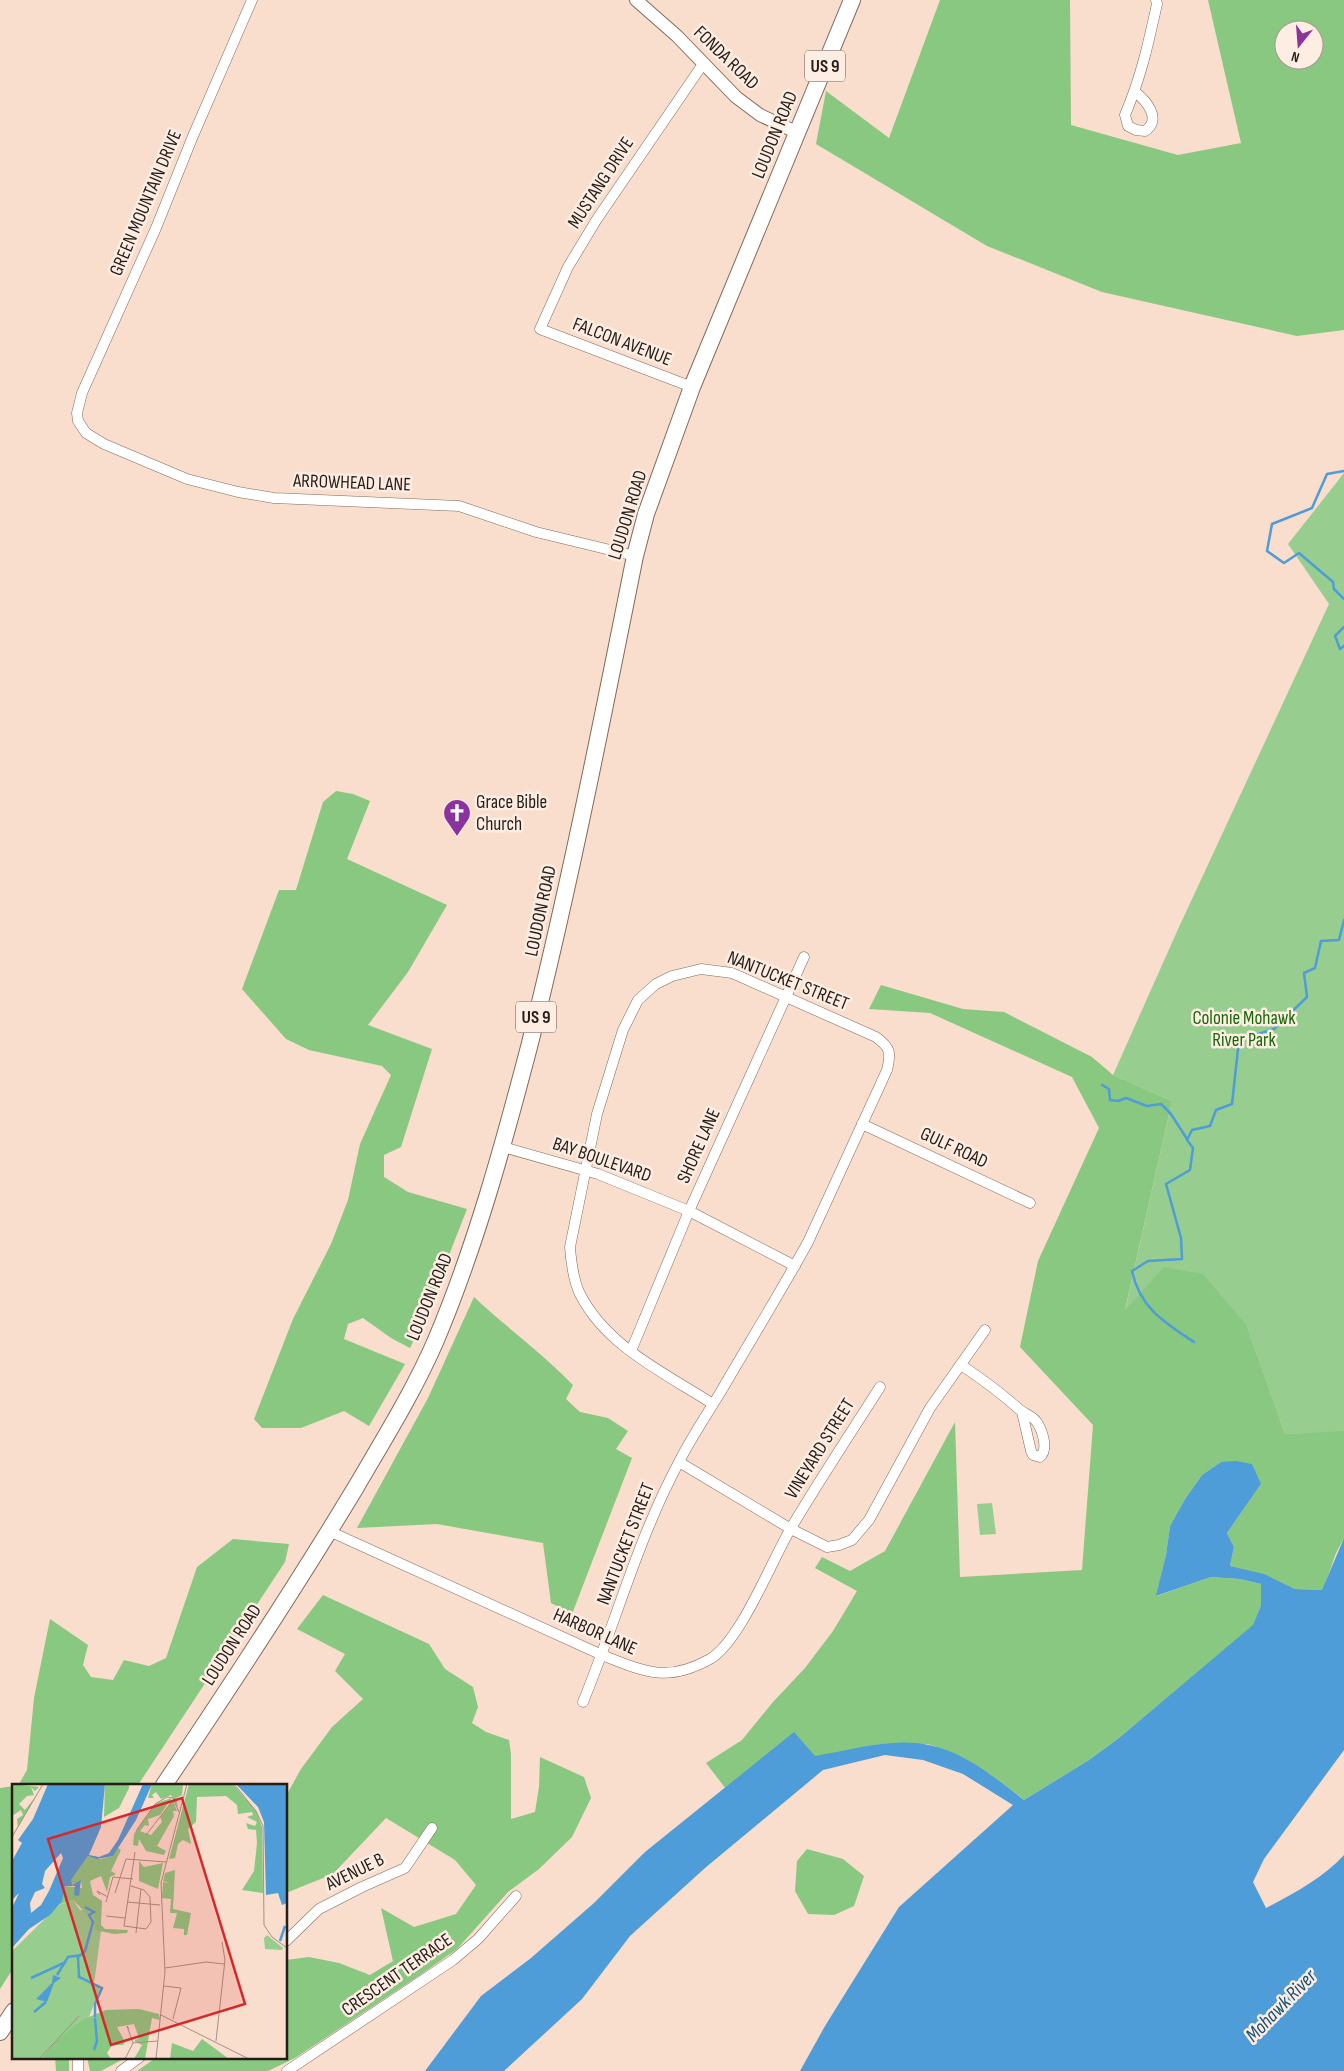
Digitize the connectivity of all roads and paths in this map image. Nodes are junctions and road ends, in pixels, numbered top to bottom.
1 (252, 0) edge
2 (636, 0) edge
3 (852, 0) edge
4 (1156, 0) edge
5 (703, 64) junction
6 (1135, 92) dead end
7 (798, 133) junction
8 (540, 329) joint
9 (692, 387) junction
10 (78, 421) joint
11 (635, 556) junction
12 (804, 957) dead end
13 (787, 996) junction
14 (862, 1124) junction
15 (503, 1147) junction
16 (585, 1170) junction
17 (1030, 1203) dead end
18 (689, 1211) junction
19 (795, 1266) junction
20 (985, 1330) dead end
21 (631, 1351) junction
22 (961, 1365) junction
23 (880, 1388) dead end
24 (713, 1404) junction
25 (1022, 1412) dead end
26 (678, 1462) junction
27 (790, 1529) junction
28 (329, 1531) junction
29 (602, 1655) junction
30 (584, 1702) dead end
31 (165, 1784) edge
32 (432, 1828) dead end
33 (516, 1896) dead end
34 (288, 1939) edge
35 (12, 2014) edge
36 (0, 2032) edge
37 (78, 2058) edge
38 (139, 2058) edge
39 (78, 2071) edge
40 (121, 2071) edge
41 (287, 2071) edge

1 - 10 street, GREEN MOUNTAIN DRIVE
2 - 5 street, FONDA ROAD
3 - 7 main road, LOUDON ROAD / US 9
4 - 6 street
5 - 7 street, FONDA ROAD
5 - 8 street, MUSTANG DRIVE
7 - 9 main road, LOUDON ROAD / US 9
8 - 9 street, FALCON AVENUE
9 - 11 main road, LOUDON ROAD / US 9
10 - 11 street, ARROWHEAD LANE
11 - 15 main road, LOUDON ROAD / US 9
12 - 13 street, SHORE LANE
13 - 14 street, NANTUCKET STREET
13 - 16 street, NANTUCKET STREET
13 - 18 street, SHORE LANE
14 - 17 street, GULF ROAD
14 - 19 street, NANTUCKET STREET
15 - 16 street, BAY BOULEVARD
15 - 28 main road, LOUDON ROAD / US 9
16 - 18 street, BAY BOULEVARD
16 - 21 street, NANTUCKET STREET
18 - 19 street, BAY BOULEVARD
18 - 21 street, SHORE LANE
19 - 24 street, NANTUCKET STREET
20 - 22 street
21 - 24 street, NANTUCKET STREET
22 - 25 street
22 - 27 street, VINEYARD STREET
23 - 27 street, VINEYARD STREET
24 - 26 street, NANTUCKET STREET
26 - 27 street, VINEYARD STREET
26 - 29 street, NANTUCKET STREET
27 - 29 street, HARBOR LANE
28 - 29 street, HARBOR LANE
28 - 31 main road, LOUDON ROAD / US 9
29 - 30 street, NANTUCKET STREET
32 - 34 street, AVENUE B
33 - 41 street, CRESCENT TERRACE
35 - 36 main road
37 - 39 street
38 - 40 street

